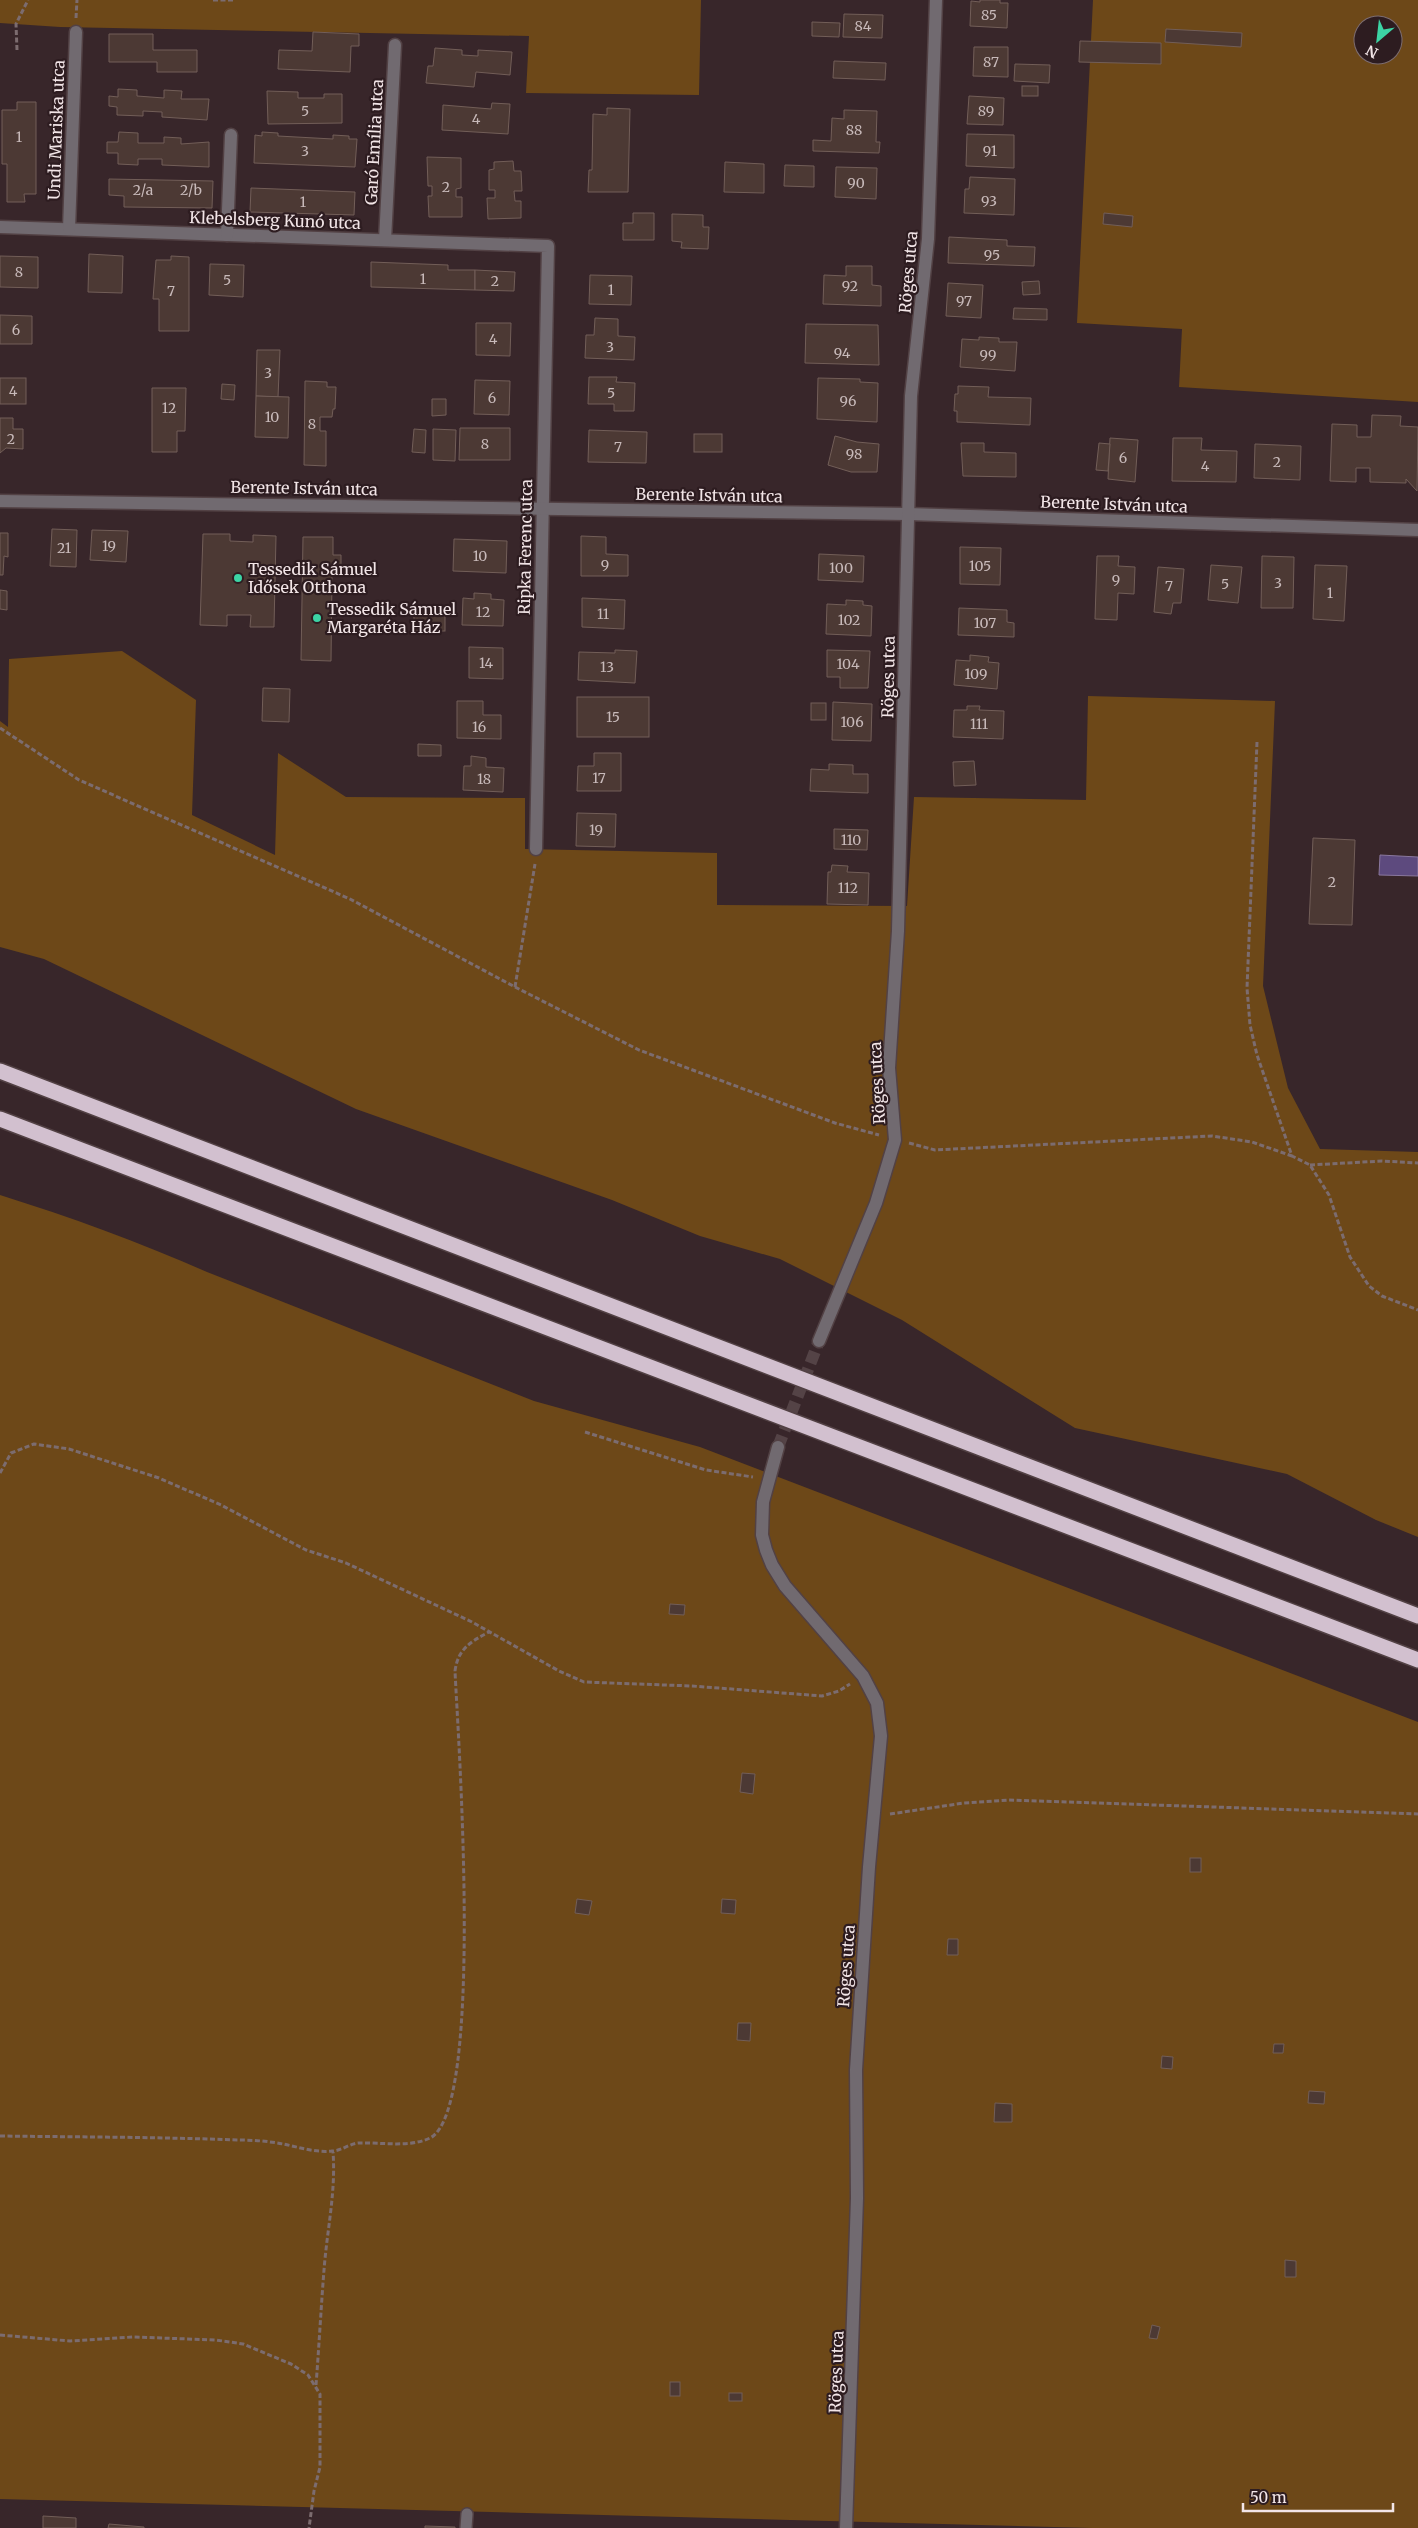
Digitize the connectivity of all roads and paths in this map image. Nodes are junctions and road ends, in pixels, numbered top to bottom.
1 (28, 0) edge
2 (213, 0) edge
3 (233, 0) edge
4 (936, 0) edge
5 (76, 32) dead end
6 (395, 45) dead end
7 (16, 50) dead end
8 (231, 135) dead end
9 (0, 227) edge
10 (69, 229) junction
11 (227, 235) junction
12 (385, 240) junction
13 (548, 246) joint
14 (0, 500) edge
15 (542, 508) junction
16 (908, 514) junction
17 (1418, 530) edge
18 (0, 728) edge
19 (1257, 742) dead end
20 (536, 849) joint
21 (515, 987) junction
22 (0, 1071) edge
23 (0, 1119) edge
24 (895, 1140) junction
25 (1292, 1156) junction
26 (1418, 1163) edge
27 (1310, 1165) junction
28 (1418, 1310) edge
29 (819, 1341) tunnel mouth
30 (585, 1432) dead end
31 (778, 1448) tunnel mouth
32 (0, 1473) edge
33 (768, 1480) junction
34 (1418, 1616) edge
35 (489, 1632) junction
36 (1418, 1660) edge
37 (863, 1676) junction
38 (1418, 1814) edge
39 (875, 1816) junction
40 (0, 2136) edge
41 (333, 2152) junction
42 (0, 2336) edge
43 (316, 2386) junction
44 (467, 2514) dead end
45 (309, 2528) edge
46 (466, 2528) edge
47 (846, 2528) edge

1 - 7 path
2 - 3 path
4 - 16 street, Röges utca
5 - 10 street, Undi Mariska utca
6 - 12 street, Garó Emília utca
8 - 11 street
9 - 10 street, Klebelsberg Kunó utca
10 - 11 street, Klebelsberg Kunó utca
11 - 12 street, Klebelsberg Kunó utca
12 - 13 street, Klebelsberg Kunó utca
13 - 15 street, Ripka Ferenc utca
14 - 15 street, Berente István utca
15 - 16 street, Berente István utca
15 - 20 street, Ripka Ferenc utca
16 - 17 street, Berente István utca
16 - 24 street, Röges utca
18 - 21 path
19 - 25 path
20 - 21 path
21 - 24 path
22 - 34 highway
23 - 36 highway
24 - 25 path
24 - 29 street, Röges utca
25 - 27 path
26 - 27 path
27 - 28 path
30 - 33 path
31 - 33 street, Röges utca
32 - 35 path
33 - 37 street, Röges utca
35 - 37 path
35 - 41 path
37 - 39 street, Röges utca
38 - 39 path
39 - 47 street, Röges utca
40 - 41 path
41 - 43 path
42 - 43 path
43 - 45 path
44 - 46 lane

